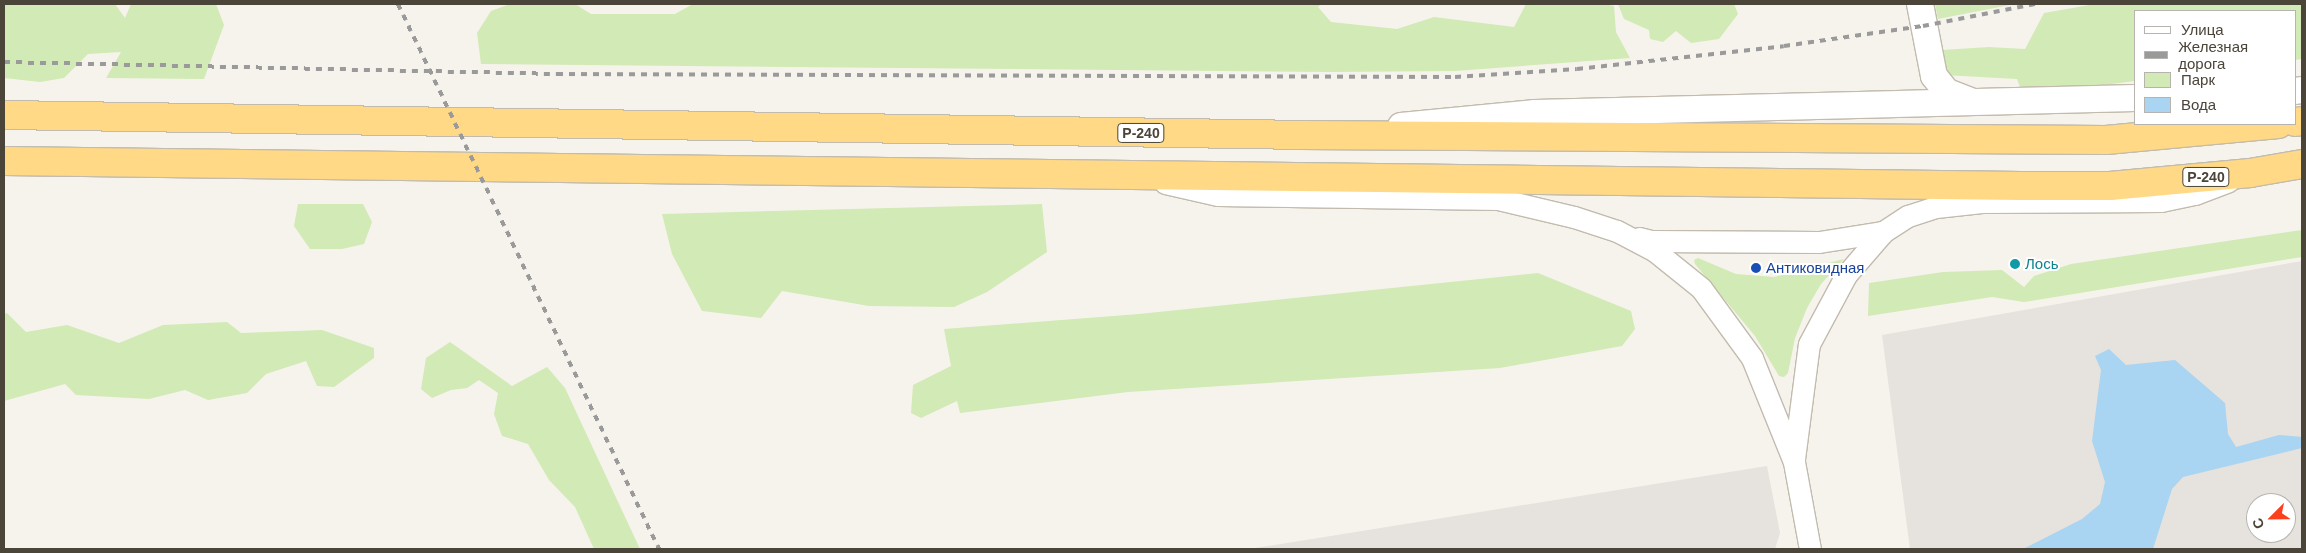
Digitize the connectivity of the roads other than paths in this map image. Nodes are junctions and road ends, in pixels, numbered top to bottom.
1 (1920, 4) edge
2 (1928, 55) junction
3 (2134, 98) edge
4 (1970, 101) junction
5 (1887, 103) junction
6 (4, 116) edge
7 (2267, 125) edge
8 (1301, 136) junction
9 (4, 161) edge
10 (2302, 164) edge
11 (2250, 173) junction
12 (1138, 176) junction
13 (1617, 231) junction
14 (1883, 232) junction
15 (1794, 462) junction
16 (1810, 549) edge

1 - 2 street
2 - 4 street
2 - 5 street
3 - 4 street
4 - 5 street
5 - 8 street
6 - 8 highway, Р-240
7 - 8 highway, Р-240
9 - 12 highway, Р-240
10 - 11 highway, Р-240
11 - 12 highway, Р-240
11 - 14 street
12 - 13 street
13 - 14 street
13 - 15 street
14 - 15 street
15 - 16 street

